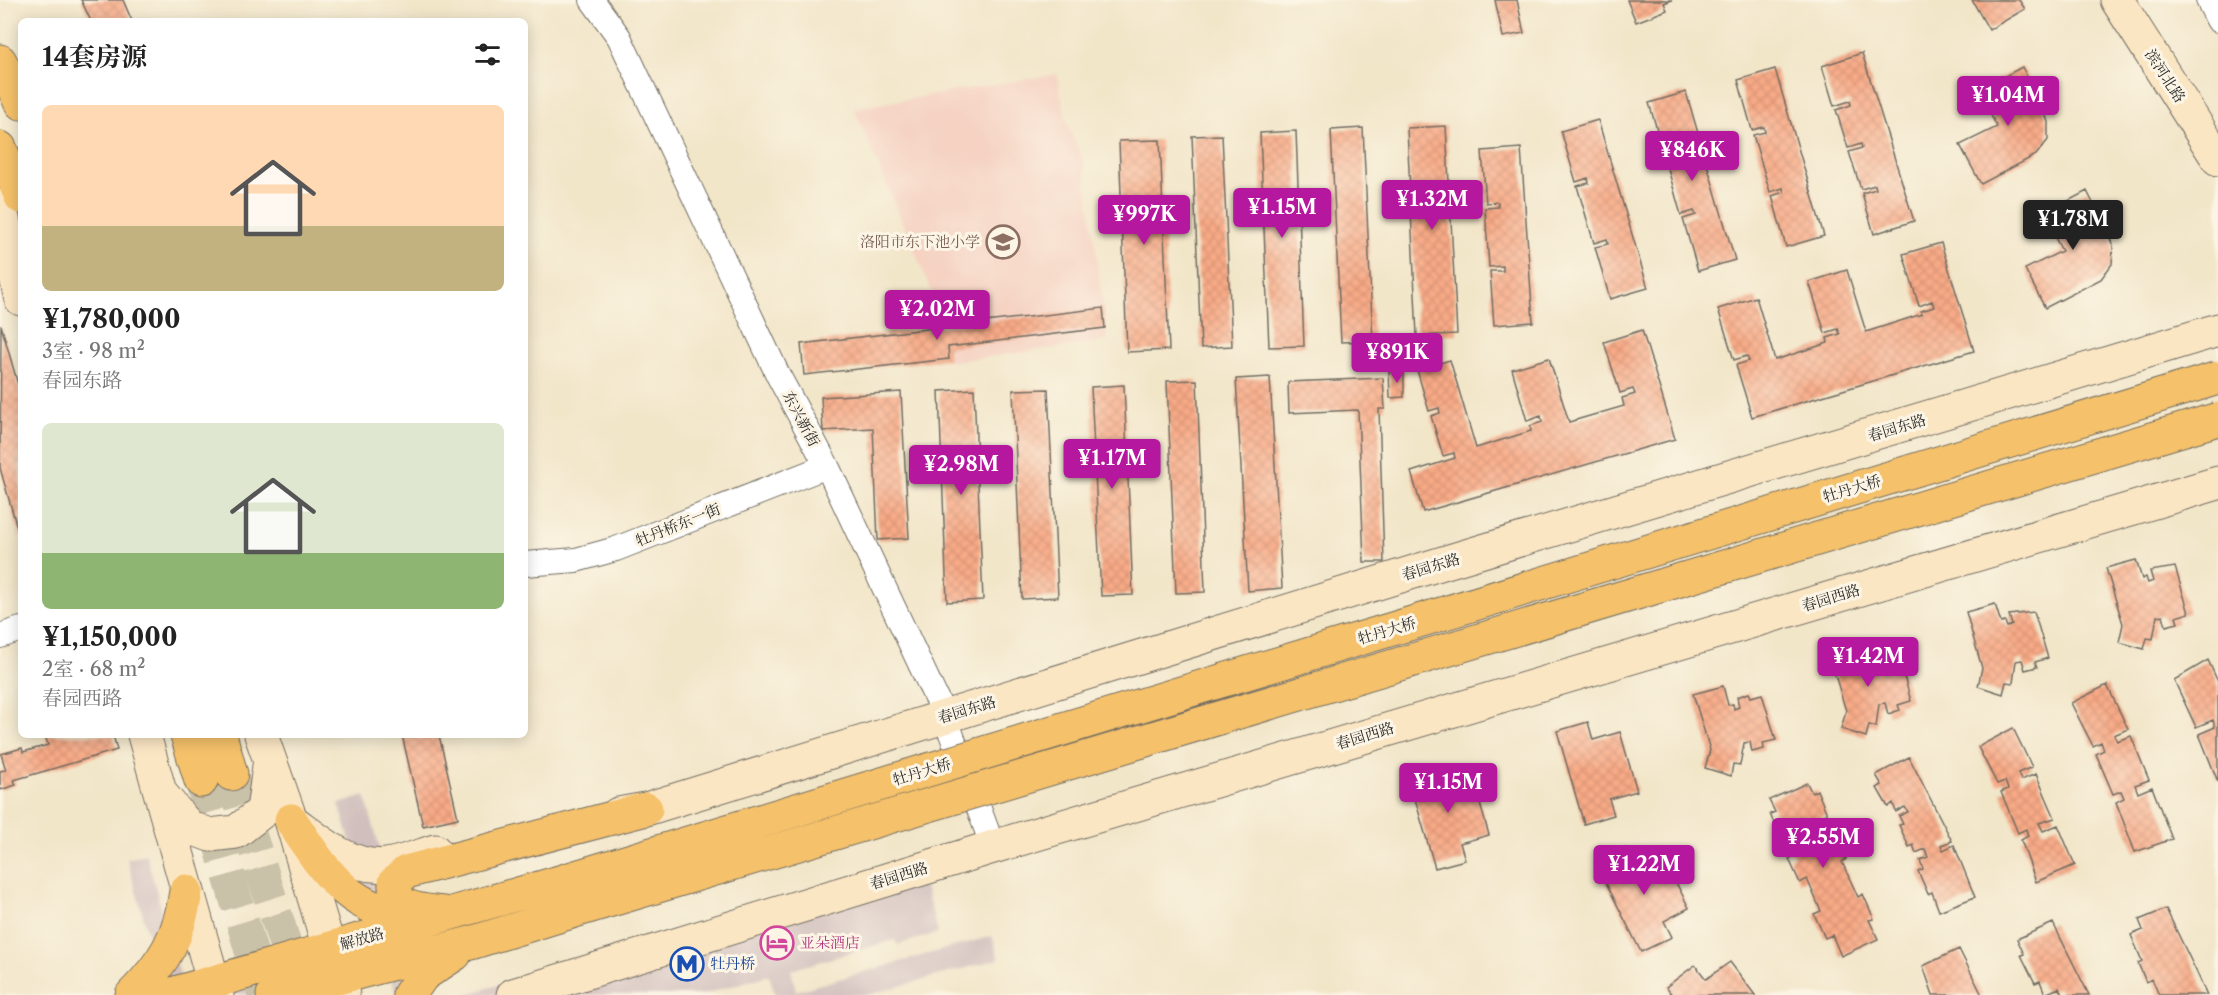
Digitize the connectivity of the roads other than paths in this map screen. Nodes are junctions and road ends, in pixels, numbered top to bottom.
1 (592, 0) edge
2 (2116, 0) edge
3 (2208, 0) edge
4 (2218, 20) edge
5 (0, 61) edge
6 (18, 97) edge
7 (0, 148) edge
8 (2217, 158) edge
9 (18, 190) edge
10 (0, 206) edge
11 (18, 286) edge
12 (2218, 330) edge
13 (2218, 378) edge
14 (2218, 419) edge
15 (826, 466) junction
16 (2218, 483) edge
17 (528, 564) edge
18 (18, 630) edge
19 (0, 636) edge
20 (945, 717) junction
21 (145, 738) edge
22 (189, 738) edge
23 (220, 738) edge
24 (266, 748) edge
25 (159, 791) junction
26 (646, 809) junction
27 (291, 820) junction
28 (993, 847) junction
29 (186, 891) junction
30 (562, 898) junction
31 (449, 914) junction
32 (474, 942) junction
33 (337, 974) edge
34 (215, 988) edge
35 (132, 995) edge
36 (168, 995) edge
37 (273, 995) edge
38 (409, 995) edge
39 (439, 995) edge
40 (513, 995) edge

1 - 15 street, 东兴新街
2 - 8 street, 滨河北路
3 - 4 street
5 - 6 main road
7 - 9 main road
10 - 11 street
12 - 20 street, 春园东路
13 - 30 main road, 牡丹大桥, bridge
14 - 30 main road, bridge
15 - 17 street, 牡丹桥东一街
15 - 20 street, 东兴新街
16 - 28 street, 春园西路
18 - 19 street
20 - 26 street, 春园东路
20 - 28 street, 东兴新街
21 - 25 street
22 - 23 main road
24 - 25 street
24 - 27 street
25 - 29 street
26 - 27 street, 春园东路
26 - 31 main road
27 - 31 main road
27 - 33 street
28 - 40 street, 春园西路
29 - 34 street
29 - 35 main road
30 - 31 main road, 解放路
30 - 32 main road, 解放路
31 - 33 main road, 解放路
32 - 33 main road, 解放路
32 - 38 main road
32 - 39 main road
33 - 34 main road, 解放路
33 - 37 main road, 解放路
34 - 36 main road, 解放路

